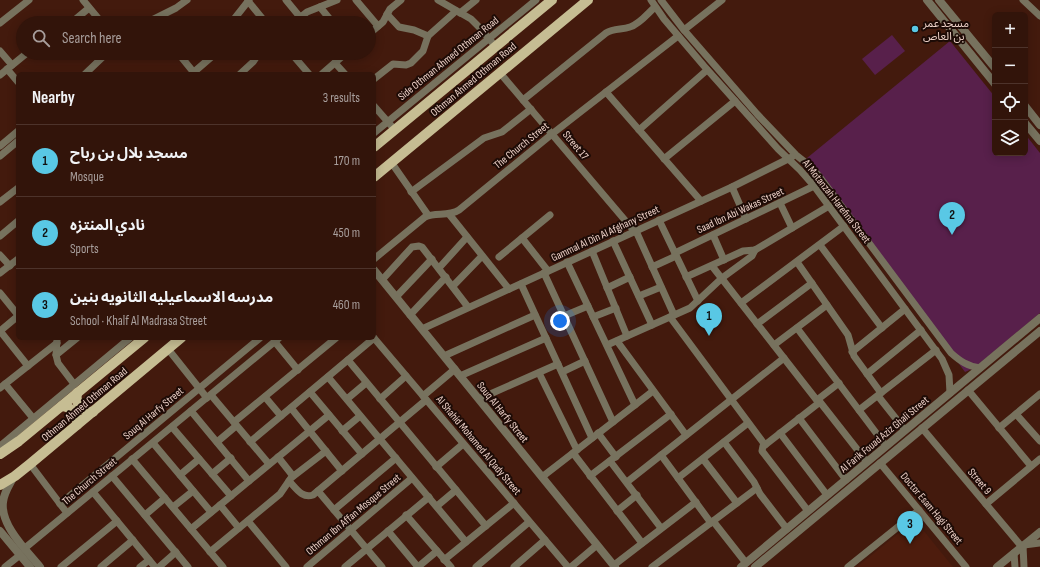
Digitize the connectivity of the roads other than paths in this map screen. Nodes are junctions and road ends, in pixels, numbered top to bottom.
1 (28, 0) edge
2 (83, 0) edge
3 (187, 0) edge
4 (286, 0) edge
5 (337, 0) edge
6 (356, 0) edge
7 (401, 0) edge
8 (438, 0) edge
9 (476, 0) edge
10 (536, 0) edge
11 (552, 0) edge
12 (588, 0) edge
13 (651, 0) edge
14 (661, 0) edge
15 (722, 0) edge
16 (927, 0) edge
17 (939, 0) edge
18 (1023, 0) edge
19 (248, 1) edge
20 (320, 7) junction
21 (655, 7) junction
22 (89, 8) junction
23 (458, 12) junction
24 (387, 14) junction
25 (79, 16) edge
26 (96, 16) edge
27 (164, 16) edge
28 (236, 16) edge
29 (260, 16) edge
30 (299, 16) edge
31 (302, 16) edge
32 (327, 16) edge
33 (370, 16) edge
34 (1040, 16) edge
35 (0, 23) edge
36 (376, 24) edge
37 (960, 25) junction
38 (378, 26) joint
39 (684, 30) junction
40 (952, 32) junction
41 (428, 36) junction
42 (678, 36) junction
43 (489, 38) junction
44 (496, 47) junction
45 (0, 51) edge
46 (713, 58) junction
47 (18, 60) edge
48 (184, 60) edge
49 (208, 60) edge
50 (253, 60) edge
51 (297, 60) edge
52 (338, 60) edge
53 (97, 62) joint
54 (335, 63) junction
55 (992, 64) edge
56 (10, 67) junction
57 (706, 68) junction
58 (87, 72) edge
59 (94, 72) edge
60 (193, 72) edge
61 (195, 72) edge
62 (242, 72) edge
63 (306, 72) edge
64 (324, 72) edge
65 (343, 72) edge
66 (500, 73) junction
67 (0, 75) edge
68 (376, 77) edge
69 (16, 78) edge
70 (992, 80) edge
71 (606, 92) junction
72 (523, 100) junction
73 (735, 101) junction
74 (376, 108) edge
75 (531, 110) junction
76 (1028, 110) edge
77 (388, 122) junction
78 (1040, 125) edge
79 (1028, 127) edge
80 (395, 130) junction
81 (639, 130) junction
82 (376, 131) edge
83 (16, 133) edge
84 (552, 134) junction
85 (1040, 141) edge
86 (16, 144) edge
87 (376, 145) edge
88 (0, 146) edge
89 (796, 155) junction
90 (0, 156) edge
91 (664, 159) junction
92 (788, 159) junction
93 (391, 162) junction
94 (376, 175) edge
95 (814, 186) junction
96 (732, 187) junction
97 (16, 192) edge
98 (411, 192) junction
99 (701, 201) junction
100 (0, 202) edge
101 (780, 203) junction
102 (829, 206) junction
103 (449, 214) junction
104 (428, 215) junction
105 (550, 215) dead end
106 (746, 219) junction
107 (659, 220) junction
108 (16, 223) edge
109 (844, 226) junction
110 (792, 228) junction
111 (635, 231) junction
112 (712, 235) junction
113 (0, 236) edge
114 (467, 237) junction
115 (522, 238) junction
116 (613, 241) junction
117 (820, 245) junction
118 (755, 250) junction
119 (592, 251) junction
120 (675, 254) junction
121 (0, 255) edge
122 (482, 256) junction
123 (376, 257) edge
124 (499, 257) dead end
125 (432, 259) junction
126 (724, 260) junction
127 (16, 261) edge
128 (567, 262) junction
129 (797, 262) junction
130 (10, 266) junction
131 (712, 266) junction
132 (652, 267) junction
133 (439, 268) junction
134 (376, 272) edge
135 (546, 272) junction
136 (0, 273) edge
137 (446, 277) junction
138 (630, 277) junction
139 (686, 278) junction
140 (722, 278) junction
141 (382, 280) junction
142 (812, 283) junction
143 (521, 284) junction
144 (453, 286) junction
145 (661, 287) junction
146 (607, 288) junction
147 (509, 289) junction
148 (0, 293) edge
149 (639, 296) junction
150 (396, 298) junction
151 (698, 301) junction
152 (741, 303) junction
153 (827, 305) junction
154 (588, 306) junction
155 (468, 307) junction
156 (616, 308) junction
157 (917, 308) junction
158 (907, 311) junction
159 (16, 313) edge
160 (410, 315) junction
161 (536, 315) junction
162 (564, 316) junction
163 (672, 316) junction
164 (16, 318) edge
165 (594, 318) junction
166 (1040, 318) edge
167 (757, 324) junction
168 (652, 325) junction
169 (797, 328) junction
170 (882, 328) junction
171 (422, 329) junction
172 (921, 330) junction
173 (0, 331) edge
174 (1040, 331) edge
175 (627, 336) junction
176 (546, 338) junction
177 (1015, 338) junction
178 (57, 340) edge
179 (75, 340) edge
180 (128, 340) edge
181 (141, 340) edge
182 (179, 340) edge
183 (258, 340) edge
184 (277, 340) edge
185 (334, 340) edge
186 (372, 340) edge
187 (376, 340) edge
188 (617, 341) junction
189 (607, 345) junction
190 (774, 345) junction
191 (1022, 346) junction
192 (168, 349) junction
193 (936, 350) junction
194 (852, 352) junction
195 (56, 355) junction
196 (444, 356) junction
197 (784, 358) junction
198 (348, 360) junction
199 (585, 361) junction
200 (28, 366) junction
201 (560, 368) junction
202 (980, 368) junction
203 (298, 370) junction
204 (457, 373) junction
205 (539, 373) junction
206 (867, 374) junction
207 (406, 376) junction
208 (328, 377) junction
209 (366, 383) junction
210 (838, 383) junction
211 (2, 386) edge
212 (199, 388) junction
213 (75, 389) junction
214 (968, 390) junction
215 (653, 391) junction
216 (310, 392) junction
217 (950, 393) junction
218 (879, 394) junction
219 (1040, 394) edge
220 (209, 396) junction
221 (265, 397) junction
222 (424, 398) junction
223 (347, 399) junction
224 (380, 399) junction
225 (479, 399) junction
226 (731, 400) junction
227 (818, 401) junction
228 (635, 405) junction
229 (62, 406) junction
230 (291, 408) junction
231 (859, 410) junction
232 (191, 411) junction
233 (93, 412) junction
234 (671, 414) junction
235 (1016, 414) junction
236 (329, 415) junction
237 (281, 416) junction
238 (360, 416) junction
239 (33, 418) junction
240 (799, 418) junction
241 (399, 422) junction
242 (613, 422) junction
243 (748, 423) junction
244 (235, 424) junction
245 (77, 425) junction
246 (172, 427) junction
247 (922, 428) junction
248 (999, 428) junction
249 (905, 430) junction
250 (310, 431) junction
251 (342, 431) junction
252 (780, 433) junction
253 (595, 435) junction
254 (686, 435) junction
255 (380, 439) junction
256 (153, 442) junction
257 (217, 442) junction
258 (250, 442) junction
259 (724, 442) junction
260 (1040, 442) edge
261 (464, 444) junction
262 (765, 445) junction
263 (0, 446) edge
264 (886, 446) junction
265 (326, 451) junction
266 (575, 451) junction
267 (0, 454) edge
268 (362, 454) junction
269 (661, 455) junction
270 (278, 457) junction
271 (231, 458) junction
272 (396, 458) junction
273 (132, 459) junction
274 (199, 459) junction
275 (613, 459) junction
276 (703, 459) junction
277 (1040, 459) edge
278 (867, 462) junction
279 (880, 463) junction
280 (30, 464) junction
281 (269, 464) junction
282 (1031, 466) junction
283 (436, 467) junction
284 (342, 471) junction
285 (212, 474) junction
286 (180, 475) junction
287 (14, 476) junction
288 (112, 476) junction
289 (590, 476) junction
290 (542, 477) junction
291 (412, 478) junction
292 (678, 478) junction
293 (291, 479) junction
294 (846, 480) junction
295 (250, 481) junction
296 (627, 482) junction
297 (0, 485) edge
298 (757, 488) junction
299 (456, 490) junction
300 (193, 491) junction
301 (318, 491) junction
302 (93, 492) junction
303 (830, 493) junction
304 (637, 495) junction
305 (231, 496) junction
306 (429, 497) junction
307 (165, 498) junction
308 (838, 498) junction
309 (696, 502) junction
310 (514, 503) junction
311 (737, 503) junction
312 (60, 504) junction
313 (986, 504) junction
314 (220, 505) junction
315 (437, 506) junction
316 (173, 508) junction
317 (334, 510) junction
318 (919, 510) junction
319 (617, 511) junction
320 (808, 511) junction
321 (211, 512) junction
322 (67, 513) junction
323 (145, 515) junction
324 (406, 515) junction
325 (117, 521) junction
326 (248, 521) junction
327 (529, 522) junction
328 (712, 522) junction
329 (486, 526) junction
330 (239, 528) junction
331 (661, 528) junction
332 (191, 529) junction
333 (787, 529) junction
334 (351, 530) junction
335 (0, 531) edge
336 (388, 531) junction
337 (1040, 532) edge
338 (133, 540) junction
339 (545, 540) junction
340 (466, 542) junction
341 (642, 543) junction
342 (1040, 543) edge
343 (597, 545) junction
344 (1023, 546) junction
345 (367, 548) junction
346 (22, 551) junction
347 (437, 551) junction
348 (176, 552) junction
349 (210, 552) junction
350 (1014, 553) junction
351 (149, 560) junction
352 (444, 560) junction
353 (744, 565) edge
354 (614, 566) edge
355 (5, 567) edge
356 (30, 567) edge
357 (40, 567) edge
358 (61, 567) edge
359 (101, 567) edge
360 (140, 567) edge
361 (155, 567) edge
362 (159, 567) edge
363 (188, 567) edge
364 (223, 567) edge
365 (286, 567) edge
366 (307, 567) edge
367 (345, 567) edge
368 (382, 567) edge
369 (418, 567) edge
370 (451, 567) edge
371 (476, 567) edge
372 (514, 567) edge
373 (568, 567) edge
374 (571, 567) edge
375 (652, 567) edge
376 (756, 567) edge
377 (848, 567) edge
378 (966, 567) edge
379 (998, 567) edge
380 (1015, 567) edge
381 (1024, 567) edge

1 - 35 street
2 - 22 street
3 - 27 street
4 - 30 street
5 - 20 street
6 - 33 street
7 - 24 street
8 - 23 street
9 - 23 street
10 - 43 street, Side Othman Ahmed Othman Road
11 - 44 main road, Othman Ahmed Othman Road
12 - 66 main road, Othman Ahmed Othman Road
13 - 21 street, Al Motanzah Harefina Street
14 - 39 street, Al Motanzah Harefina Street
15 - 39 street
16 - 40 street
17 - 37 street
18 - 34 street
19 - 28 street
19 - 29 street
20 - 31 street
20 - 32 street
21 - 42 street, Al Motanzah Harefina Street
21 - 72 street
22 - 25 street
22 - 26 street
23 - 41 street
23 - 43 street
24 - 38 street
24 - 41 street
36 - 38 street
37 - 40 street
37 - 55 street
39 - 46 street, Al Motanzah Harefina Street
40 - 70 street
41 - 68 street
42 - 57 street, Al Motanzah Harefina Street
42 - 71 street, The Church Street
43 - 44 street
43 - 77 street, Side Othman Ahmed Othman Road
44 - 80 main road, Othman Ahmed Othman Road
45 - 56 street
46 - 57 street
46 - 89 street, Al Motanzah Harefina Street
47 - 56 street
48 - 60 street
49 - 61 street
50 - 62 street
51 - 63 street
52 - 54 street
53 - 58 street
53 - 59 street
54 - 64 street
54 - 65 street
56 - 67 street
56 - 69 street
57 - 73 street, Al Motanzah Harefina Street
57 - 81 street
66 - 72 street, Street 17
66 - 93 main road, Othman Ahmed Othman Road
71 - 81 street
71 - 84 street, The Church Street
72 - 75 street, Street 17
73 - 91 street
73 - 92 street, Al Motanzah Harefina Street
74 - 77 street
75 - 84 street, Street 17
75 - 98 street
76 - 78 street
77 - 80 street
77 - 82 street, Side Othman Ahmed Othman Road
79 - 85 street
80 - 87 main road, Othman Ahmed Othman Road
81 - 91 street
83 - 88 street
84 - 103 street, The Church Street
84 - 111 street, Street 17
86 - 90 street
89 - 92 street, Gammal Al Din Al Afghany Street
89 - 157 street, Al Motanzah Harefina Street
91 - 99 street
92 - 95 street, Al Motanzah Harefina Street
92 - 96 street, Gammal Al Din Al Afghany Street
93 - 94 main road, Othman Ahmed Othman Road
93 - 98 street
95 - 101 street, Saad Ibn Abi Wakas Street
95 - 102 street, Al Motanzah Harefina Street
96 - 99 street, Gammal Al Din Al Afghany Street
96 - 106 street
97 - 100 street
98 - 104 street
99 - 107 street, Gammal Al Din Al Afghany Street
101 - 106 street, Saad Ibn Abi Wakas Street
101 - 110 street
102 - 109 street, Al Motanzah Harefina Street
102 - 110 street
103 - 104 street, The Church Street
103 - 114 street
104 - 123 street
105 - 115 street
106 - 112 street, Saad Ibn Abi Wakas Street
107 - 111 street, Gammal Al Din Al Afghany Street
107 - 120 street
108 - 113 street
109 - 117 street
109 - 158 street, Al Motanzah Harefina Street
110 - 118 street
111 - 116 street, Gammal Al Din Al Afghany Street
111 - 132 street, Street 17
112 - 120 street, Saad Ibn Abi Wakas Street
112 - 126 street
114 - 122 street
114 - 133 street
115 - 124 street
115 - 135 street
116 - 119 street, Gammal Al Din Al Afghany Street
116 - 138 street
117 - 129 street
117 - 170 street
118 - 126 street
118 - 140 street
119 - 128 street, Gammal Al Din Al Afghany Street
119 - 146 street
120 - 132 street, Saad Ibn Abi Wakas Street
120 - 139 street
121 - 130 street
122 - 144 street
122 - 147 street
125 - 133 street
125 - 141 street
125 - 150 street
126 - 131 street
127 - 130 street
128 - 135 street, Gammal Al Din Al Afghany Street
128 - 154 street
129 - 142 street
129 - 152 street
130 - 136 street
131 - 139 street
131 - 140 street
132 - 145 street, Street 17
133 - 137 street
134 - 141 street, Souq Al Harfy Street
135 - 143 street, Gammal Al Din Al Afghany Street
135 - 162 street
137 - 144 street
137 - 160 street
138 - 146 street
138 - 149 street
139 - 151 street
140 - 151 street
140 - 152 street
141 - 150 street, Souq Al Harfy Street
142 - 153 street
142 - 167 street
143 - 147 street, Gammal Al Din Al Afghany Street
143 - 161 street
144 - 155 street
145 - 149 street
145 - 163 street, Street 17
146 - 156 street
147 - 155 street, Gammal Al Din Al Afghany Street
148 - 159 street
149 - 168 street
150 - 160 street, Souq Al Harfy Street
151 - 163 street
152 - 167 street
153 - 169 street
153 - 194 street
154 - 162 street
154 - 165 street
155 - 171 street, Gammal Al Din Al Afghany Street
156 - 165 street
156 - 175 street
157 - 158 street
157 - 202 street, Al Motanzah Harefina Street
158 - 170 street
158 - 172 street, Al Motanzah Harefina Street
160 - 171 street, Souq Al Harfy Street
161 - 176 street
161 - 196 street
162 - 199 street
163 - 168 street
163 - 226 street, Street 17
164 - 173 street
165 - 189 street
166 - 177 street, Al Farik Fouad Aziz Ghali Street
167 - 190 street
168 - 175 street
169 - 190 street
169 - 210 street
170 - 194 street
171 - 196 street, Souq Al Harfy Street
172 - 193 street, Al Motanzah Harefina Street
172 - 206 street
173 - 200 street
174 - 191 street, Al Farik Fouad Aziz Ghali Street
175 - 188 street
176 - 201 street
176 - 204 street
177 - 191 street
177 - 202 street, Al Farik Fouad Aziz Ghali Street
178 - 195 street
178 - 200 street
179 - 195 street
180 - 213 street
181 - 213 main road, Othman Ahmed Othman Road
182 - 192 main road, Othman Ahmed Othman Road
183 - 212 street, Souq Al Harfy Street
184 - 203 street
184 - 220 street, The Church Street
185 - 203 street
186 - 198 street
187 - 207 street, Al Shahid Mohamed Al Qady Street
188 - 189 street
188 - 215 street
189 - 228 street
190 - 197 street
191 - 214 street, Al Farik Fouad Aziz Ghali Street
192 - 212 street
192 - 233 main road, Othman Ahmed Othman Road
193 - 217 street, Al Motanzah Harefina Street
193 - 218 street
194 - 206 street
195 - 213 street
196 - 204 street, Souq Al Harfy Street
197 - 226 street
197 - 227 street
198 - 208 street
198 - 209 street
199 - 201 street
199 - 242 street
200 - 211 street
201 - 205 street
201 - 253 street
202 - 217 street, Al Farik Fouad Aziz Ghali Street
203 - 221 street
204 - 222 street
204 - 225 street, Souq Al Harfy Street
205 - 225 street
205 - 266 street
206 - 218 street
207 - 222 street, Al Shahid Mohamed Al Qady Street
207 - 224 street
208 - 216 street
208 - 223 street
209 - 223 street
209 - 224 street
210 - 227 street
210 - 231 street
211 - 239 street
212 - 220 street
212 - 312 street, Souq Al Harfy Street
213 - 229 main road, Othman Ahmed Othman Road
213 - 233 main road
213 - 239 street
214 - 247 street, Al Farik Fouad Aziz Ghali Street
214 - 248 street
215 - 228 street
215 - 234 street
216 - 230 street
216 - 236 street
217 - 249 street, Al Farik Fouad Aziz Ghali Street
218 - 231 street
218 - 249 street
219 - 235 street
220 - 232 street, The Church Street
220 - 244 street
221 - 237 street
221 - 244 street
222 - 241 street
222 - 261 street, Al Shahid Mohamed Al Qady Street
223 - 238 street
224 - 241 street
225 - 290 street, Souq Al Harfy Street
226 - 243 street, Street 17
226 - 254 street
227 - 240 street
227 - 278 street
228 - 242 street
229 - 245 main road
229 - 267 main road, Othman Ahmed Othman Road
230 - 237 street
230 - 250 street
231 - 264 street
232 - 246 street, The Church Street
232 - 257 street
233 - 245 main road, Othman Ahmed Othman Road
234 - 254 street
234 - 275 street
235 - 248 street
235 - 260 street
236 - 250 street
236 - 251 street
237 - 258 street
238 - 251 street
238 - 255 street
239 - 263 street
240 - 252 street
240 - 294 street
241 - 255 street
241 - 283 street
242 - 253 street
243 - 259 street
243 - 262 street, Street 17
244 - 257 street
244 - 258 street
245 - 280 main road, Othman Ahmed Othman Road
246 - 256 street, The Church Street
246 - 274 street
247 - 279 street, Al Farik Fouad Aziz Ghali Street
247 - 313 street, Street 9
248 - 282 street
249 - 264 street, Al Farik Fouad Aziz Ghali Street
250 - 265 street
250 - 270 street
251 - 268 street
252 - 262 street
252 - 303 street
253 - 266 street
253 - 275 street
254 - 269 street
255 - 268 street
255 - 272 street
256 - 273 street, The Church Street
256 - 286 street
257 - 271 street
258 - 281 street
259 - 276 street
259 - 298 street
261 - 283 street
261 - 310 street, Al Shahid Mohamed Al Qady Street
262 - 320 street
264 - 278 street, Al Farik Fouad Aziz Ghali Street
265 - 284 street
265 - 293 street
266 - 289 street
266 - 290 street
268 - 284 street
269 - 292 street
269 - 296 street
270 - 281 street
270 - 293 street
271 - 285 street
271 - 295 street
272 - 291 street
272 - 317 street
273 - 288 street, The Church Street
273 - 307 street
274 - 285 street
274 - 286 street
275 - 289 street
275 - 296 street
276 - 292 street
276 - 311 street
277 - 282 street
278 - 294 street, Al Farik Fouad Aziz Ghali Street
279 - 308 street, Al Farik Fouad Aziz Ghali Street
279 - 318 street, Doctor Esam Hagi Street
280 - 287 main road, Othman Ahmed Othman Road
280 - 312 street
281 - 295 street
282 - 313 street
283 - 299 street
284 - 301 street
285 - 305 street
286 - 300 street
287 - 297 main road, Othman Ahmed Othman Road
287 - 346 street
288 - 302 street, The Church Street
288 - 323 street
289 - 319 street
290 - 343 street, Souq Al Harfy Street
291 - 306 street
291 - 334 street, Othman Ibn Affan Mosque Street
292 - 309 street
293 - 301 street
293 - 326 street
294 - 303 street, Al Farik Fouad Aziz Ghali Street
295 - 305 street
296 - 304 street
298 - 311 street
298 - 333 street
299 - 315 street
299 - 329 street
300 - 316 street
300 - 321 street
301 - 317 street
302 - 322 street, The Church Street
302 - 325 street
303 - 308 street
303 - 320 street, Al Farik Fouad Aziz Ghali Street
304 - 319 street
304 - 331 street
305 - 314 street
306 - 315 street
306 - 324 street
307 - 316 street
307 - 323 street
308 - 376 street, Al Farik Fouad Aziz Ghali Street
309 - 328 street
309 - 331 street
310 - 327 street, Al Shahid Mohamed Al Qady Street
310 - 329 street
311 - 328 street
312 - 322 street
313 - 344 street, Street 9
314 - 321 street
314 - 330 street
315 - 340 street
316 - 332 street
317 - 334 street
318 - 377 street
318 - 378 street, Doctor Esam Hagi Street
319 - 341 street
320 - 333 street, Al Farik Fouad Aziz Ghali Street
321 - 332 street
322 - 346 street, The Church Street
323 - 348 street
324 - 336 street
324 - 347 street
325 - 338 street
325 - 358 street
326 - 330 street
326 - 365 street
327 - 339 street, Al Shahid Mohamed Al Qady Street
327 - 371 street
328 - 353 street
328 - 375 street
329 - 340 street
330 - 349 street
331 - 341 street
332 - 349 street
333 - 353 street, Al Farik Fouad Aziz Ghali Street
334 - 345 street
334 - 366 street, Othman Ibn Affan Mosque Street
335 - 346 street
336 - 345 street
336 - 369 street
337 - 344 street
338 - 351 street
338 - 359 street
339 - 372 street
339 - 373 street, Al Shahid Mohamed Al Qady Street
340 - 352 street
341 - 354 street
342 - 344 street
343 - 354 street, Souq Al Harfy Street
343 - 374 street
344 - 350 street
344 - 381 street
345 - 367 street
345 - 368 street
346 - 355 street, The Church Street
346 - 356 street
346 - 357 street
347 - 352 street
347 - 369 street
348 - 362 street
348 - 363 street
349 - 364 street
350 - 379 street
350 - 380 street
351 - 360 street
351 - 361 street
352 - 370 street

